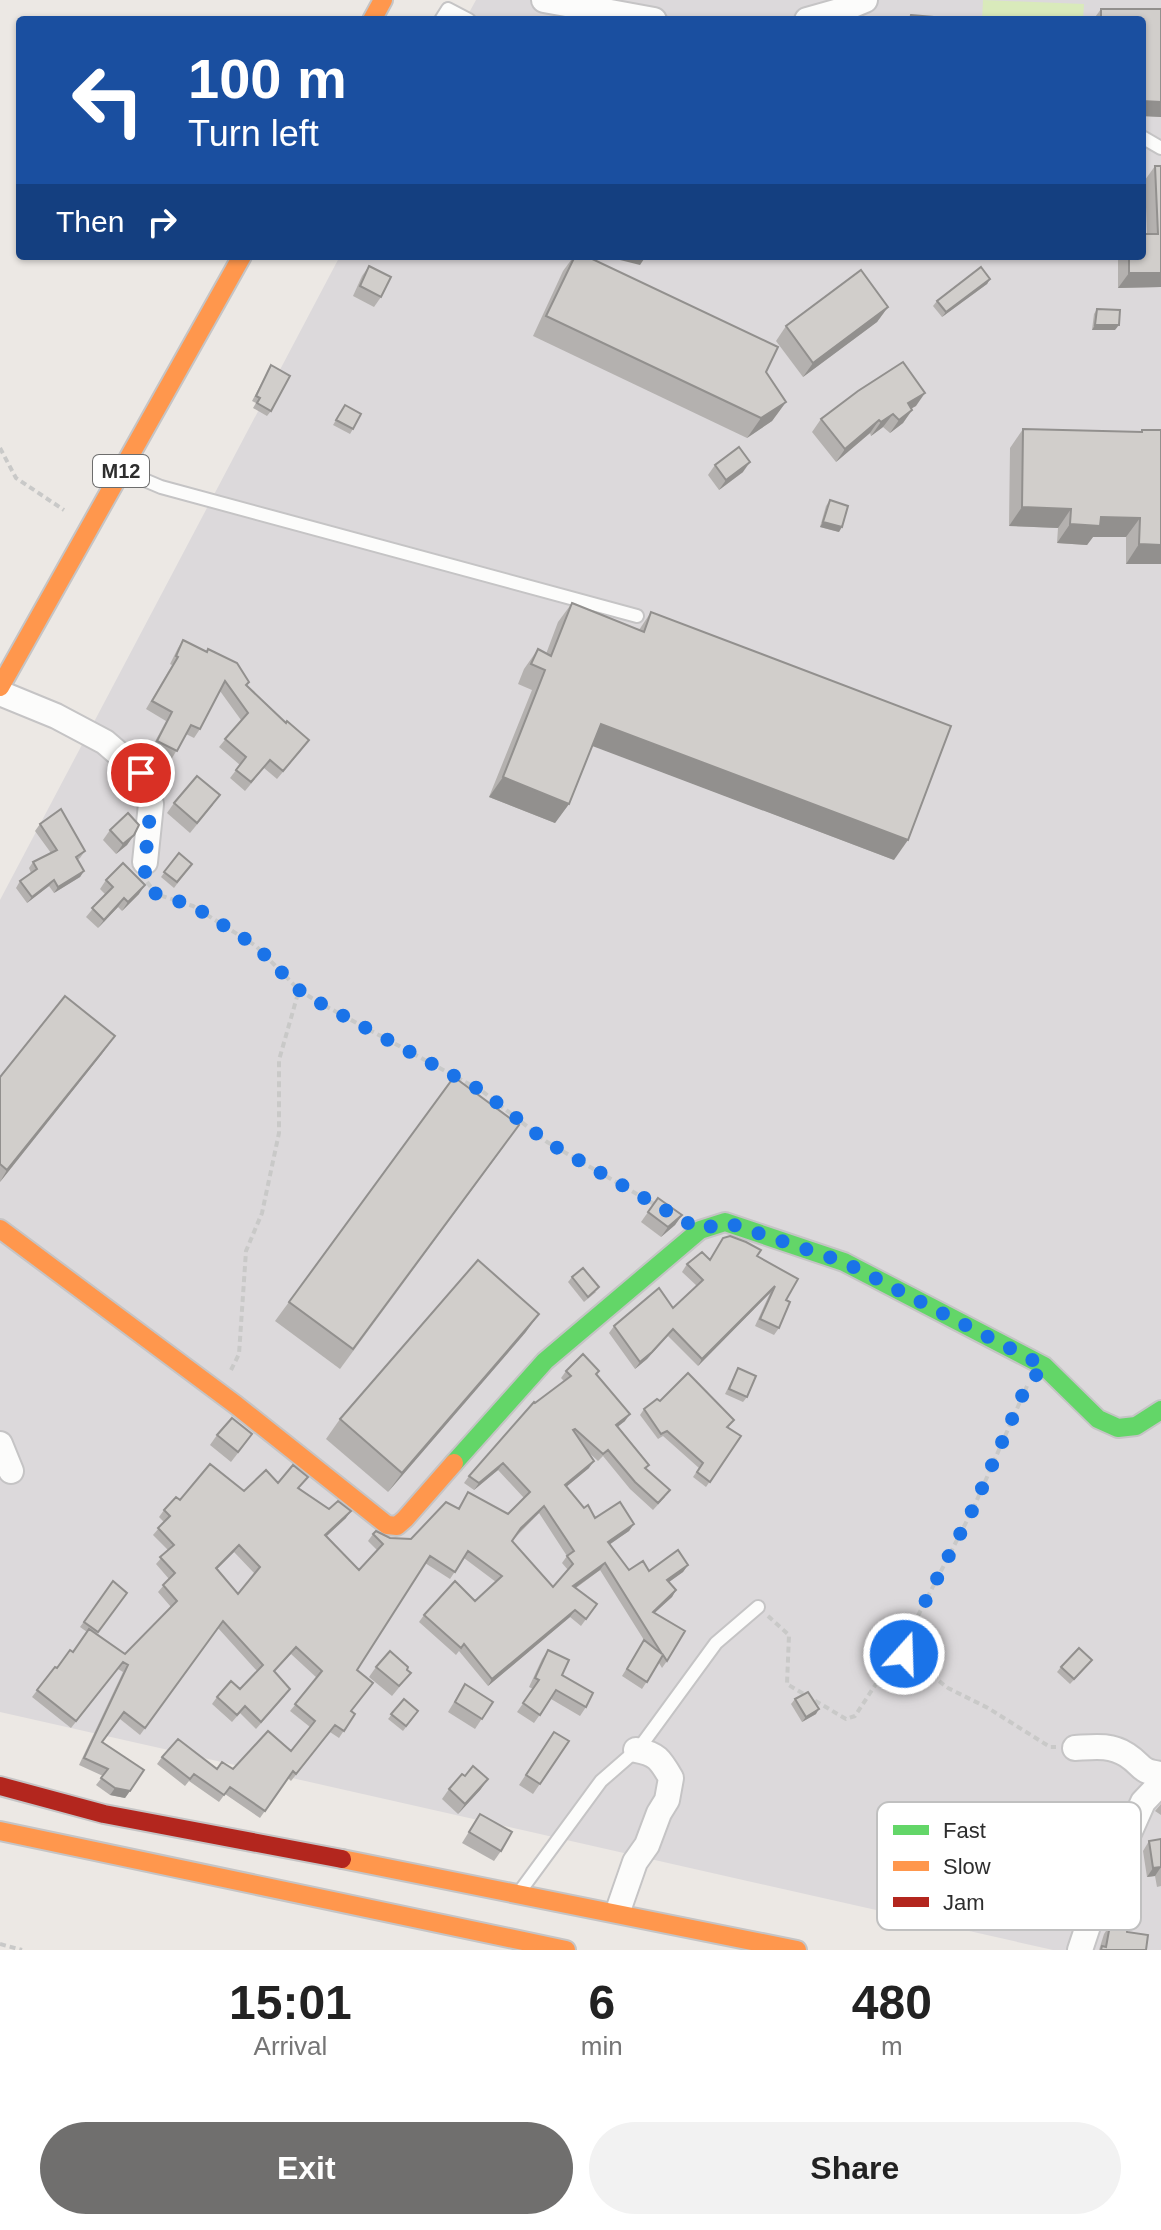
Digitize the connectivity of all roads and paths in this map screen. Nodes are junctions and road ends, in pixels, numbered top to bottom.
1 (544, 0) edge
2 (865, 0) edge
3 (444, 16) edge
4 (461, 16) edge
5 (632, 16) edge
6 (821, 16) edge
7 (240, 260) edge
8 (0, 448) edge
9 (122, 470) junction
10 (90, 526) junction
11 (637, 616) dead end
12 (0, 690) edge
13 (145, 862) joint
14 (299, 990) junction
15 (662, 1208) edge
16 (0, 1229) edge
17 (1044, 1366) junction
18 (236, 1405) junction
19 (1161, 1410) edge
20 (0, 1444) edge
21 (11, 1471) dead end
22 (758, 1607) joint
23 (904, 1654) junction
24 (1075, 1748) joint
25 (636, 1750) junction
26 (1161, 1774) edge
27 (1161, 1783) edge
28 (0, 1786) edge
29 (1141, 1806) edge
30 (0, 1831) edge
31 (519, 1893) junction
32 (620, 1905) dead end
33 (1087, 1930) edge
34 (0, 1944) edge
35 (22, 1950) edge
36 (566, 1950) edge
37 (797, 1950) edge
38 (1080, 1950) edge

1 - 5 street
2 - 6 street
3 - 4 lane
7 - 9 main road, M12
8 - 10 path
9 - 10 main road, M12
9 - 11 lane
10 - 12 main road, M12
12 - 13 street
13 - 14 path
14 - 15 path
14 - 18 path
16 - 18 main road
17 - 18 main road
17 - 19 main road
17 - 23 path
20 - 21 street
22 - 23 path
22 - 25 lane
23 - 24 path
24 - 26 street
25 - 31 lane
25 - 32 street
27 - 29 street
28 - 31 main road
30 - 36 main road
31 - 37 main road
33 - 38 street
34 - 35 path

